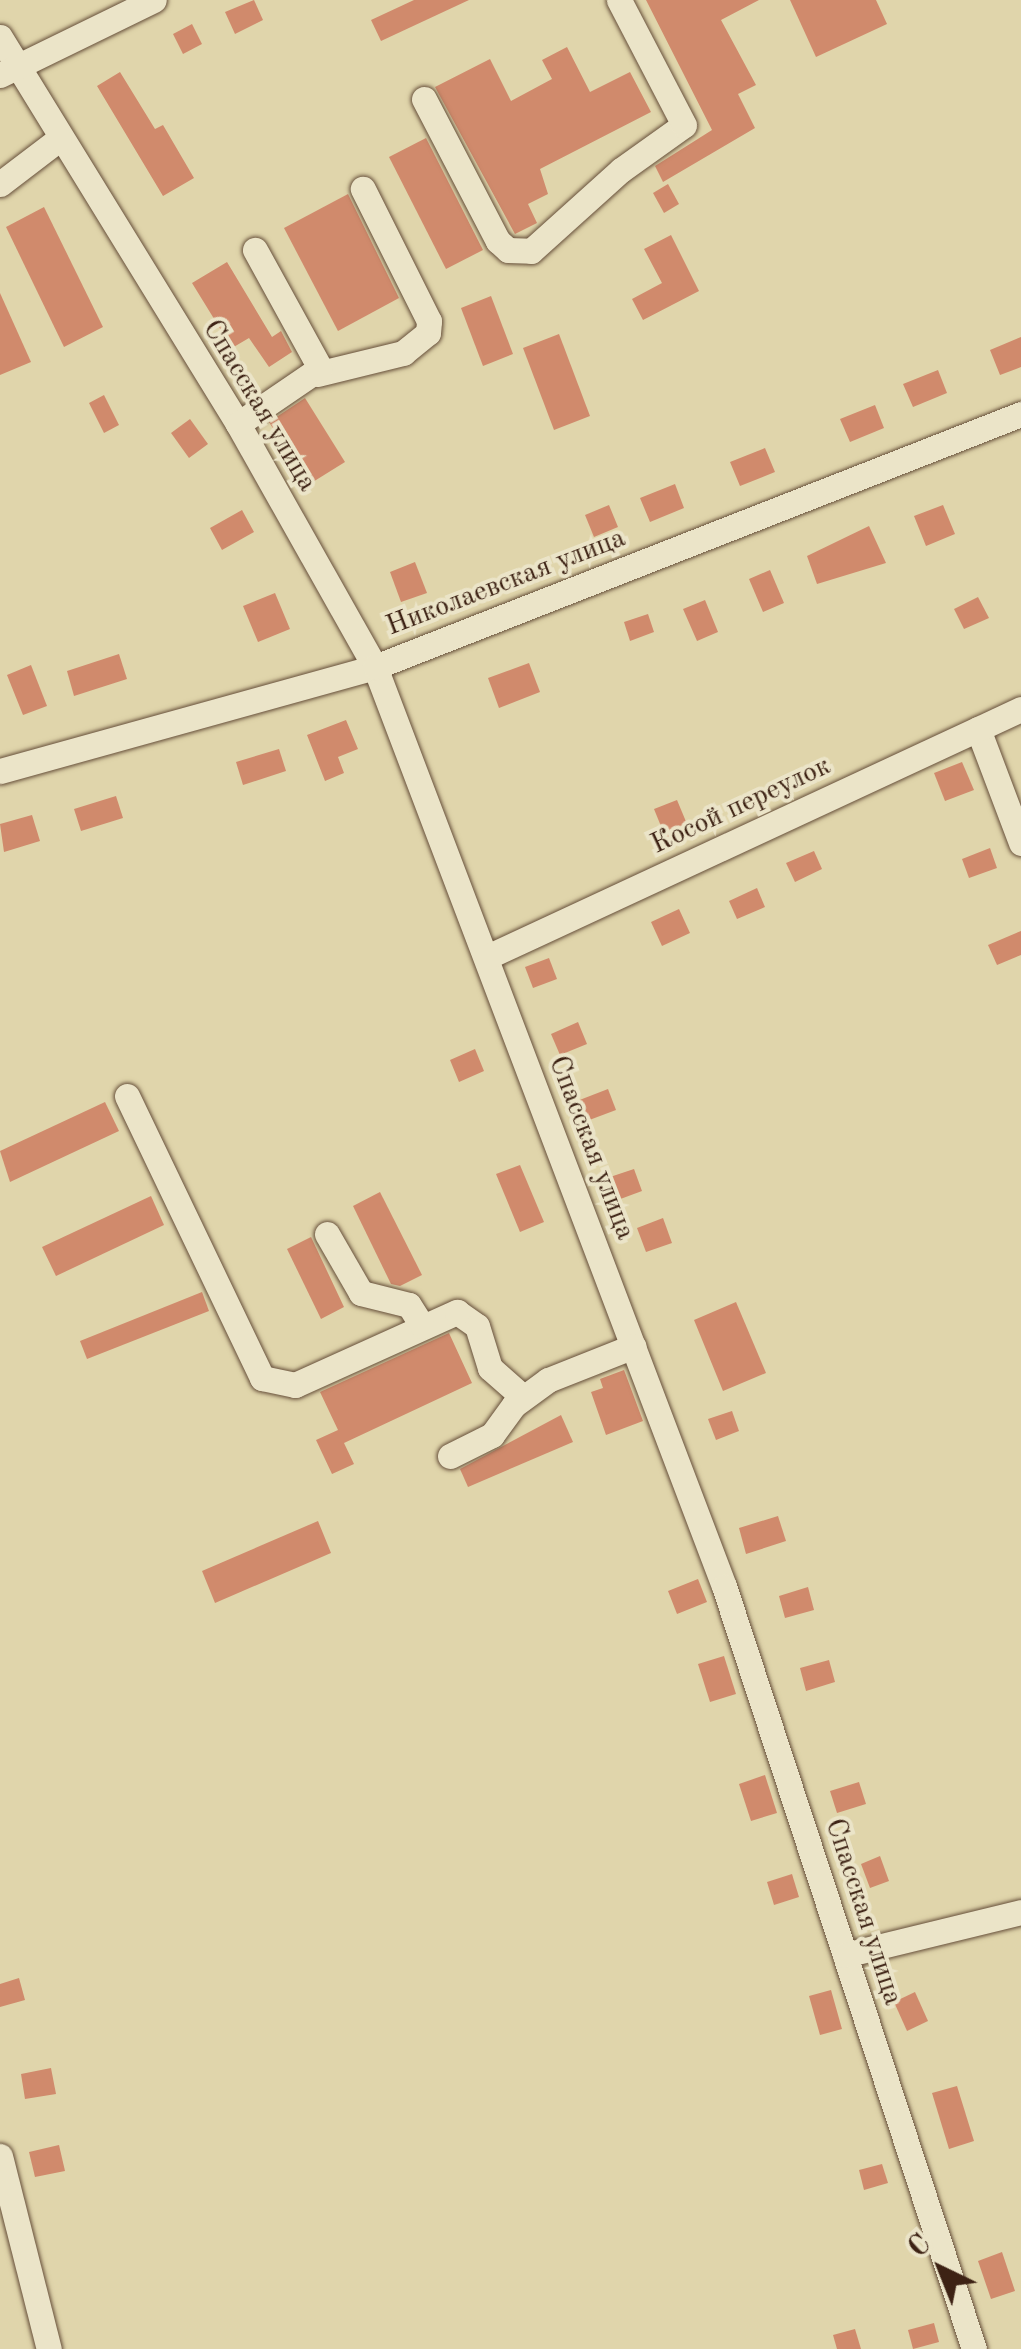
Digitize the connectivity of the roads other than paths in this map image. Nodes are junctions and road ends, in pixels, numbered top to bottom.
1 (154, 0) edge
2 (619, 0) edge
3 (0, 37) edge
4 (8, 71) edge
5 (424, 99) dead end
6 (59, 138) junction
7 (0, 184) edge
8 (363, 189) dead end
9 (255, 250) dead end
10 (317, 374) junction
11 (1021, 414) edge
12 (238, 424) junction
13 (375, 666) junction
14 (1021, 710) edge
15 (978, 729) junction
16 (0, 772) edge
17 (1021, 843) edge
18 (486, 957) junction
19 (127, 1096) dead end
20 (326, 1234) dead end
21 (422, 1326) junction
22 (634, 1346) junction
23 (523, 1397) junction
24 (450, 1456) dead end
25 (1021, 1912) edge
26 (845, 1955) junction
27 (0, 2156) edge
28 (49, 2349) edge
29 (974, 2349) edge

1 - 4 street
2 - 5 street
3 - 4 street, Спасская улица
4 - 6 street, Спасская улица
6 - 7 street
6 - 12 street, Спасская улица
8 - 10 street
9 - 10 street
10 - 12 street
11 - 13 street, Николаевская улица
12 - 13 street, Спасская улица
13 - 16 street, Николаевская улица
13 - 18 street, Спасская улица
14 - 15 street, Косой переулок
15 - 17 street
15 - 18 street, Косой переулок
18 - 22 street, Спасская улица
19 - 21 street
20 - 21 street
21 - 23 street
22 - 23 street
22 - 26 street, Спасская улица
23 - 24 street
25 - 26 street
26 - 29 street, Спасская улица
27 - 28 street

